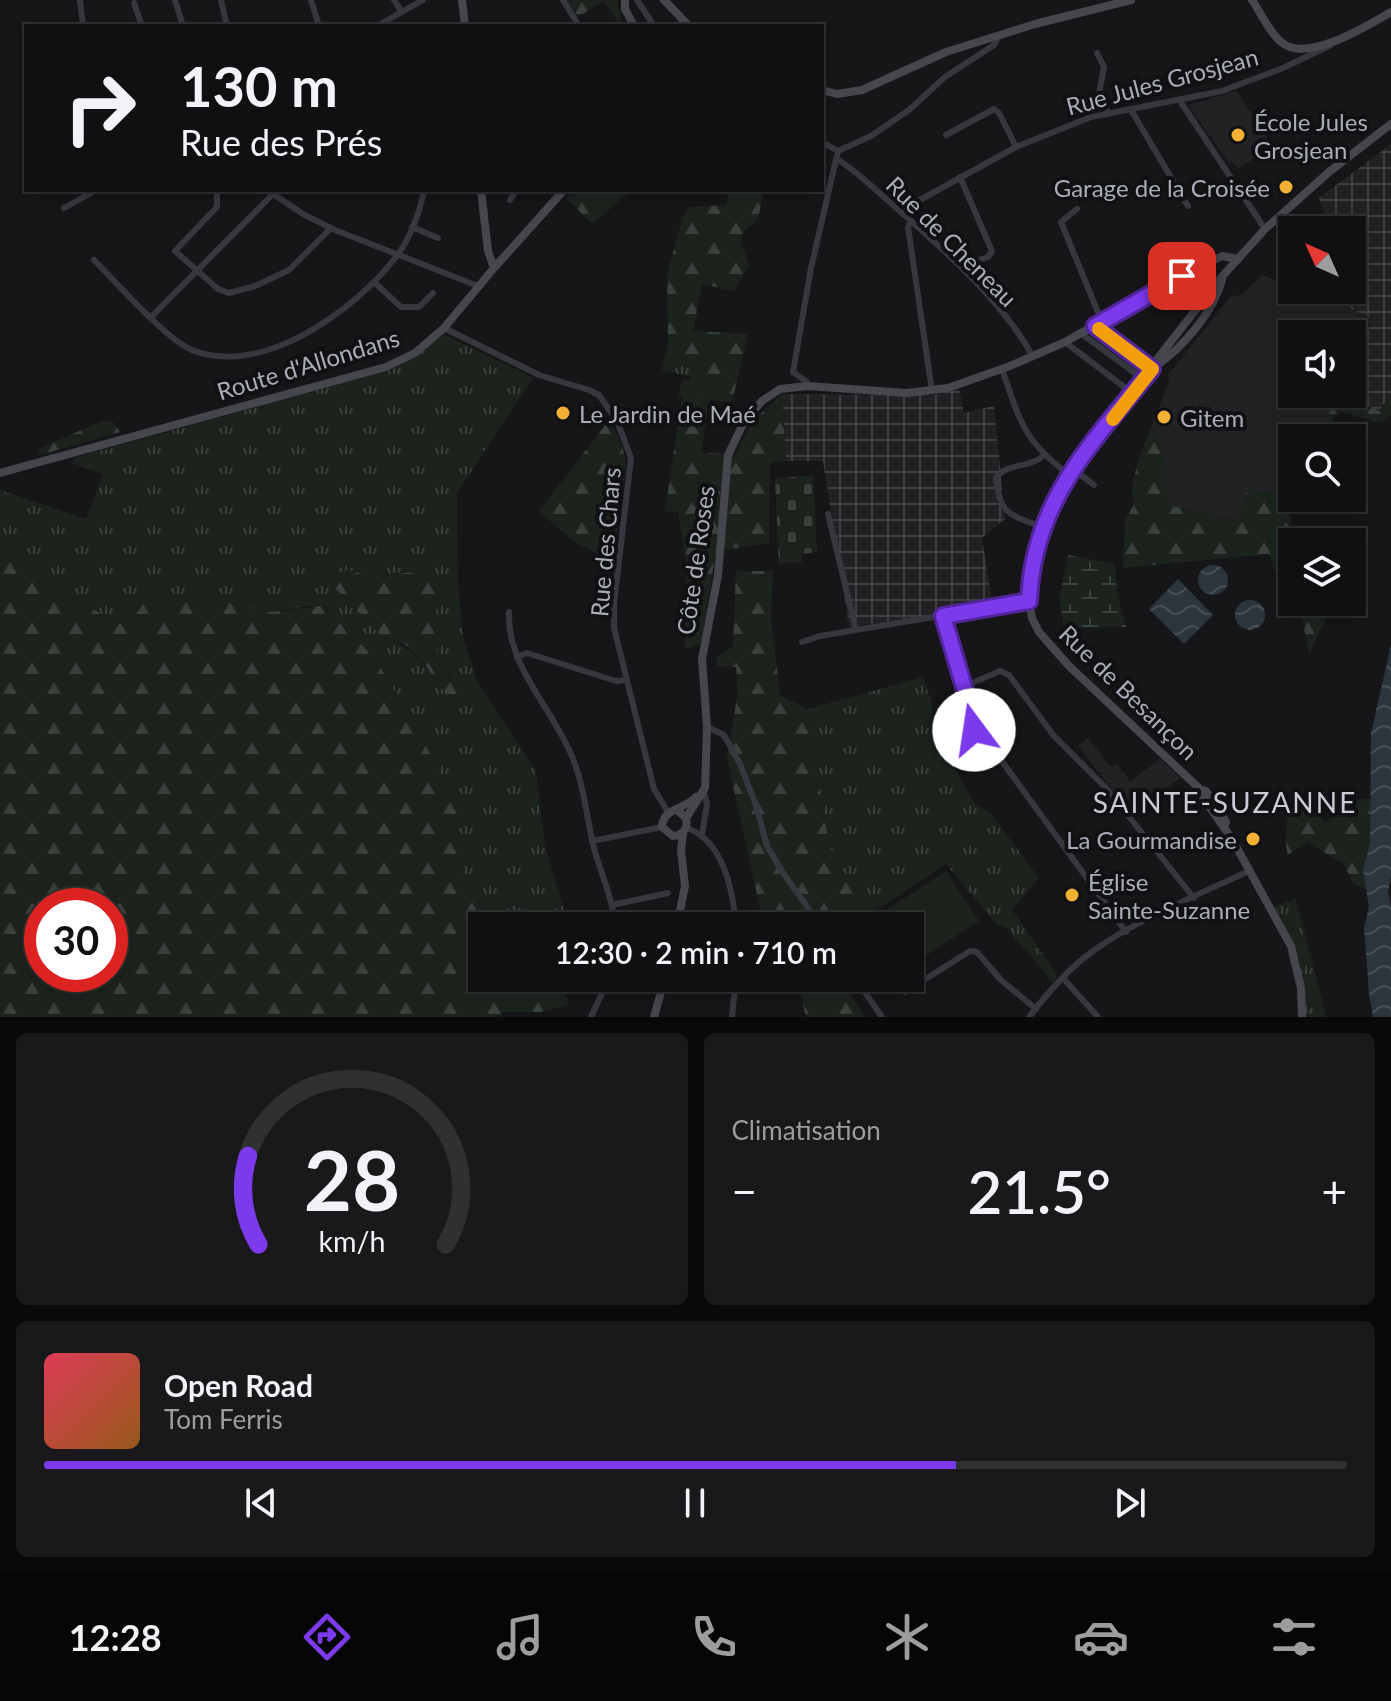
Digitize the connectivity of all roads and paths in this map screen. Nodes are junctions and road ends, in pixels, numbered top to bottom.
1 (80, 0) edge
2 (176, 0) edge
3 (221, 0) edge
4 (311, 0) edge
5 (394, 0) edge
6 (423, 0) edge
7 (462, 0) edge
8 (563, 0) edge
9 (625, 0) edge
10 (637, 0) edge
11 (664, 0) edge
12 (1131, 0) edge
13 (1252, 0) edge
14 (135, 1) edge
15 (402, 12) junction
16 (1391, 12) edge
17 (83, 24) edge
18 (141, 24) edge
19 (182, 24) edge
20 (227, 24) edge
21 (318, 24) edge
22 (381, 24) edge
23 (465, 24) edge
24 (578, 24) edge
25 (633, 24) edge
26 (653, 24) edge
27 (687, 24) edge
28 (999, 36) junction
29 (1341, 38) junction
30 (1097, 53) dead end
31 (824, 91) edge
32 (1180, 101) junction
33 (1131, 110) junction
34 (1109, 114) junction
35 (1391, 124) edge
36 (946, 135) dead end
37 (824, 144) edge
38 (1016, 147) junction
39 (837, 155) junction
40 (960, 177) junction
41 (92, 192) edge
42 (217, 192) dead end
43 (269, 192) edge
44 (423, 192) edge
45 (481, 192) edge
46 (515, 192) edge
47 (562, 192) edge
48 (510, 200) dead end
49 (1188, 206) dead end
50 (64, 208) dead end
51 (1077, 209) dead end
52 (902, 213) junction
53 (911, 221) junction
54 (412, 227) junction
55 (331, 228) junction
56 (1265, 229) junction
57 (438, 238) dead end
58 (398, 255) junction
59 (1238, 259) junction
60 (94, 260) dead end
61 (979, 260) dead end
62 (494, 268) junction
63 (197, 271) junction
64 (374, 282) junction
65 (478, 286) junction
66 (433, 293) dead end
67 (151, 317) junction
68 (1098, 324) junction
69 (444, 328) junction
70 (1082, 334) junction
71 (1065, 342) junction
72 (1033, 357) junction
73 (1002, 369) junction
74 (1152, 369) junction
75 (1144, 379) junction
76 (808, 386) junction
77 (932, 391) junction
78 (1132, 393) junction
79 (1044, 455) junction
80 (1070, 472) junction
81 (0, 473) edge
82 (1094, 485) dead end
83 (828, 514) dead end
84 (1042, 527) junction
85 (1029, 601) junction
86 (509, 612) dead end
87 (943, 616) junction
88 (856, 630) junction
89 (802, 642) dead end
90 (517, 657) junction
91 (626, 680) junction
92 (963, 687) junction
93 (707, 727) junction
94 (704, 788) junction
95 (673, 812) junction
96 (685, 826) junction
97 (665, 830) junction
98 (702, 835) junction
99 (592, 841) junction
100 (682, 867) junction
101 (1249, 871) junction
102 (668, 893) dead end
103 (1194, 898) junction
104 (612, 905) junction
105 (613, 912) edge
106 (680, 912) edge
107 (734, 912) edge
108 (811, 912) edge
109 (1126, 932) junction
110 (1063, 978) junction
111 (924, 980) edge
112 (603, 992) edge
113 (661, 992) edge
114 (735, 992) edge
115 (865, 992) edge
116 (1036, 1009) junction
117 (591, 1017) edge
118 (654, 1017) edge
119 (732, 1017) edge
120 (882, 1017) edge
121 (1029, 1017) edge
122 (1098, 1017) edge
123 (1302, 1017) edge

1 - 17 street
2 - 19 street
3 - 20 street
4 - 21 street
5 - 15 street
6 - 15 street
7 - 23 main road
8 - 24 street
9 - 25 main road
10 - 26 street
11 - 27 main road
12 - 28 main road
13 - 29 main road
14 - 18 street
15 - 22 street
16 - 29 main road, Rue Jules Grosjean
28 - 31 main road
28 - 39 street
29 - 32 street, Rue Jules Grosjean
30 - 34 street
32 - 33 street, Rue Jules Grosjean
32 - 56 street
33 - 34 street, Rue Jules Grosjean
33 - 49 street
34 - 38 street, Rue Jules Grosjean
35 - 56 main road, Rue de Besançon
36 - 38 street
37 - 39 street, Rue de Cheneau
38 - 40 street, Rue Jules Grosjean
39 - 52 street, Rue de Cheneau
39 - 76 street
40 - 52 street, Rue Jules Grosjean
40 - 61 street
41 - 50 street
42 - 63 street
43 - 55 street
43 - 63 street
44 - 54 street
45 - 62 main road
46 - 48 street
47 - 62 main road, Route d'Allondans
51 - 68 street
52 - 53 street, Rue de Cheneau
53 - 72 street, Rue de Cheneau
53 - 77 street
54 - 57 street
54 - 58 street
55 - 58 street
55 - 63 street
56 - 59 main road, Rue de Besançon
58 - 64 street
58 - 65 street
59 - 68 main road, Côte de Roses
59 - 74 main road, Rue de Besançon
60 - 67 street
62 - 65 main road, Route d'Allondans
63 - 67 street
64 - 66 street
64 - 67 street
65 - 69 main road, Route d'Allondans
68 - 70 main road, Côte de Roses
68 - 74 street
69 - 81 main road, Route d'Allondans
69 - 91 street, Rue des Chars
70 - 71 main road, Côte de Roses
70 - 75 street
71 - 72 main road, Côte de Roses
71 - 78 street
72 - 73 main road, Côte de Roses
73 - 77 main road, Côte de Roses
73 - 79 street
74 - 75 main road, Rue de Besançon
75 - 78 main road, Rue de Besançon
76 - 77 main road, Côte de Roses
76 - 93 main road, Côte de Roses
78 - 80 main road, Rue de Besançon
79 - 80 street
79 - 84 street
80 - 82 street
80 - 84 main road, Rue de Besançon
83 - 88 street
84 - 85 main road, Rue de Besançon
85 - 87 street
85 - 101 main road, Rue de Besançon
86 - 90 street
87 - 88 street
87 - 92 street
88 - 89 street
90 - 91 street
90 - 99 street
91 - 95 street, Rue des Chars
92 - 103 street
92 - 109 street
93 - 94 main road, Côte de Roses
93 - 108 street
94 - 95 main road
94 - 96 main road
94 - 98 street
95 - 96 main road
95 - 97 main road
96 - 97 main road
96 - 98 street
96 - 100 main road
97 - 99 street
97 - 100 main road
98 - 107 street
99 - 104 street
100 - 106 main road
101 - 103 street
101 - 123 main road, Rue de Besançon
102 - 104 street
103 - 109 street
104 - 105 street
109 - 110 street
110 - 116 street
110 - 122 street
111 - 116 street
112 - 117 street
113 - 118 main road
114 - 119 street
115 - 120 street
116 - 121 street

